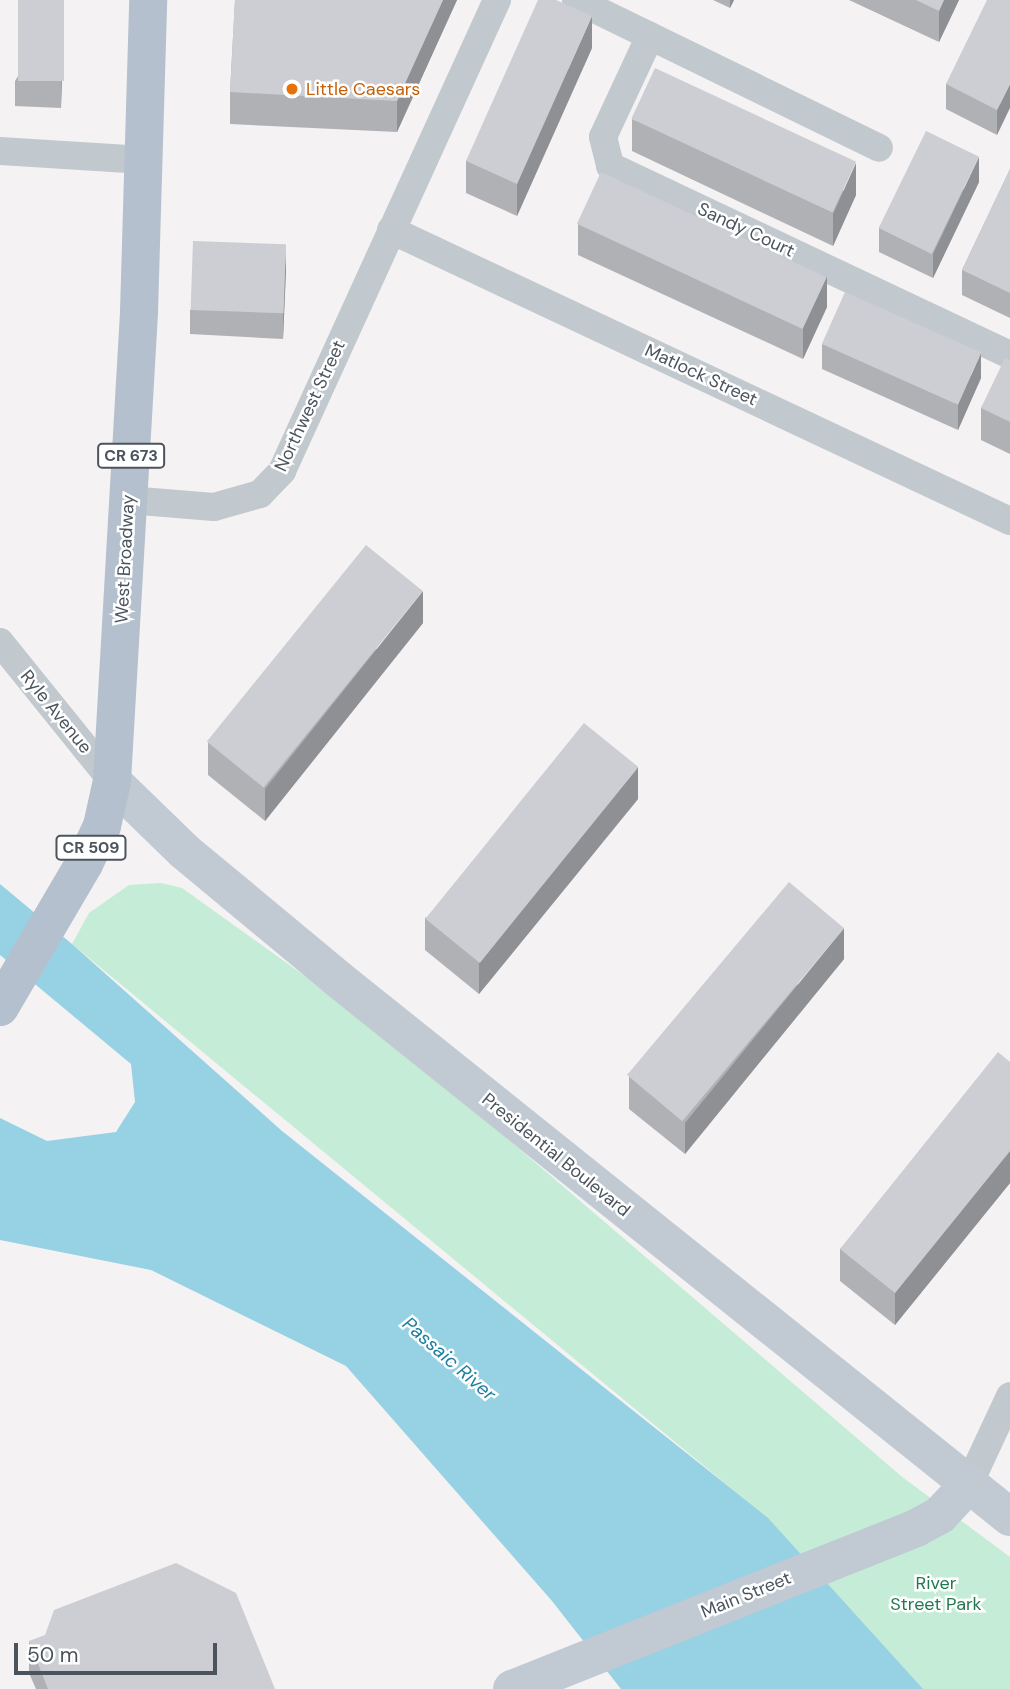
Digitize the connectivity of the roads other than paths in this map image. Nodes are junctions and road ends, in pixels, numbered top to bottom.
1 (148, 0) edge
2 (497, 0) edge
3 (576, 0) edge
4 (650, 36) junction
5 (880, 148) dead end
6 (0, 152) edge
7 (144, 160) junction
8 (391, 230) junction
9 (1010, 355) edge
10 (128, 500) junction
11 (1010, 521) edge
12 (0, 642) edge
13 (111, 782) junction
14 (0, 1007) edge
15 (1010, 1396) edge
16 (969, 1484) junction
17 (1010, 1517) edge
18 (512, 1689) edge

1 - 7 main road, West Broadway / CR 673
2 - 8 street, Northwest Street
3 - 4 street
4 - 5 street
4 - 9 street, Sandy Court
6 - 7 street
7 - 10 main road, West Broadway / CR 673
8 - 10 street, Northwest Street
8 - 11 street, Matlock Street
10 - 13 main road, West Broadway / CR 673
12 - 13 street, Ryle Avenue
13 - 14 main road, West Broadway / CR 509
13 - 16 street, Presidential Boulevard
15 - 16 street
16 - 17 street, Presidential Boulevard
16 - 18 street, Main Street

